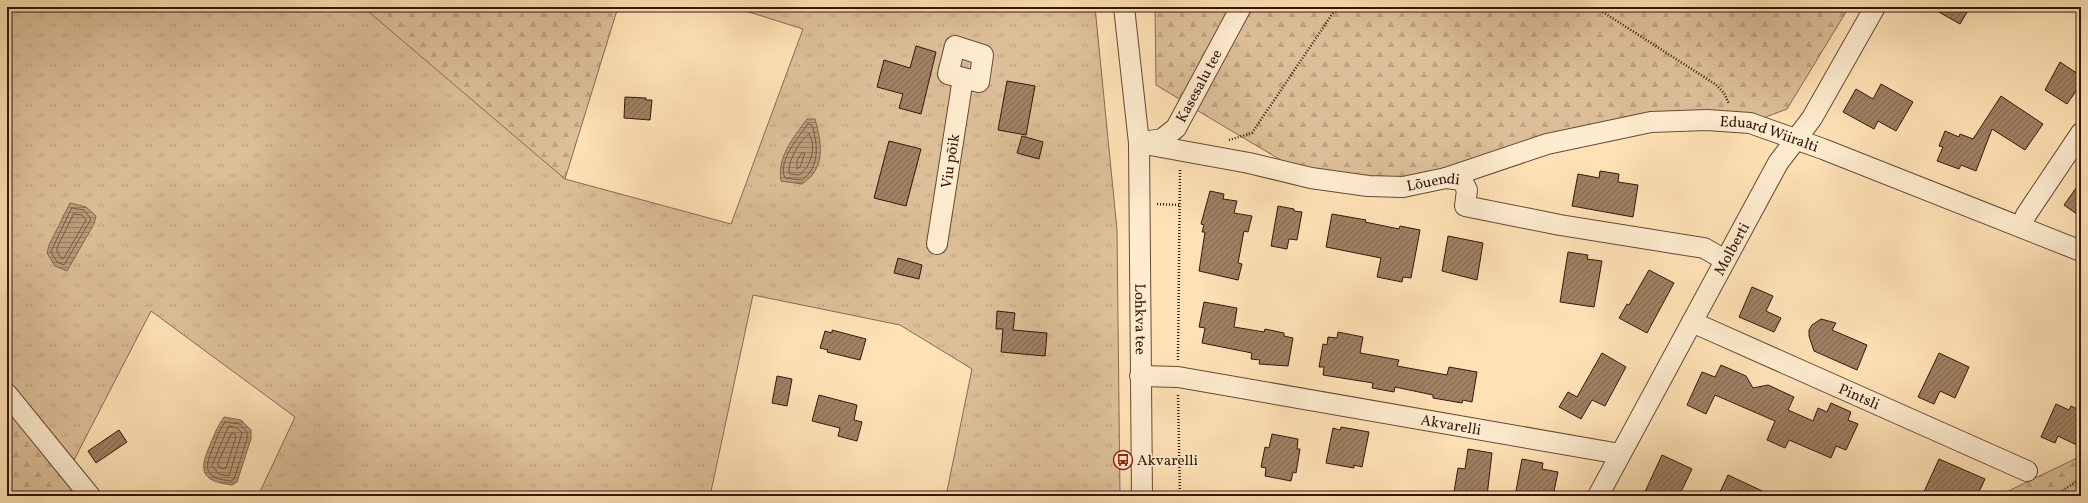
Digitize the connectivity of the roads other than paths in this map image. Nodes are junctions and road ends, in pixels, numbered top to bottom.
1 (1124, 7) edge
2 (1241, 7) edge
3 (1875, 7) edge
4 (963, 78) dead end
5 (2081, 133) edge
6 (1796, 139) junction
7 (1139, 143) junction
8 (1446, 178) junction
9 (2021, 227) junction
10 (937, 244) dead end
11 (2081, 250) edge
12 (1725, 260) junction
13 (1692, 322) junction
14 (1140, 384) junction
15 (7, 394) edge
16 (1620, 454) junction
17 (2027, 471) dead end
18 (90, 496) edge
19 (1130, 496) edge
20 (1142, 496) edge
21 (1598, 496) edge

1 - 7 street, Lohkva tee
2 - 7 street, Kasesalu tee
3 - 6 street, Molberti
4 - 10 street, Viu põik
5 - 9 street
6 - 8 street, Eduard Wiiralti
6 - 9 street, Eduard Wiiralti
6 - 12 street, Molberti
7 - 8 street, Lõuendi
7 - 14 street, Lohkva tee
8 - 12 street, Lõuendi
9 - 11 street, Eduard Wiiralti
12 - 13 street, Molberti
13 - 16 street, Molberti
13 - 17 street, Pintsli
14 - 16 street, Akvarelli
14 - 19 street
14 - 20 street, Lohkva tee
15 - 18 street
16 - 21 street, Molberti

